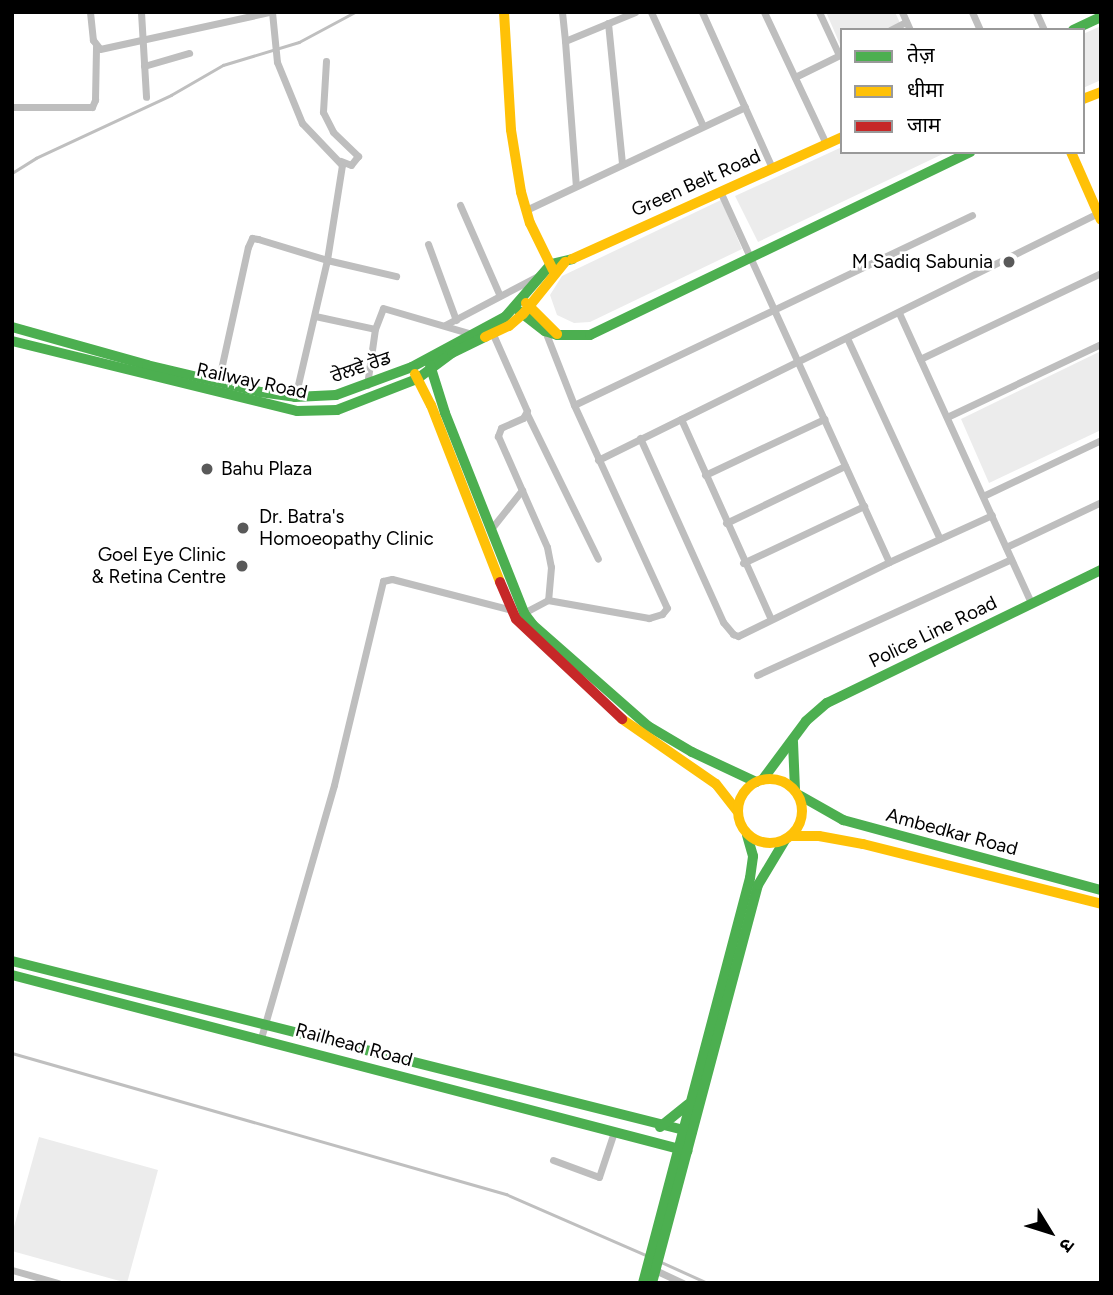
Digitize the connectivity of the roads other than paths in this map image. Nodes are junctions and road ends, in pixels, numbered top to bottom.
1 (90, 12) edge
2 (141, 12) edge
3 (271, 12) edge
4 (504, 12) edge
5 (562, 12) edge
6 (635, 12) edge
7 (651, 12) edge
8 (702, 12) edge
9 (764, 12) edge
10 (820, 12) edge
11 (902, 12) edge
12 (972, 12) edge
13 (1036, 12) edge
14 (1101, 17) edge
15 (906, 22) junction
16 (608, 23) junction
17 (894, 28) edge
18 (909, 28) edge
19 (979, 28) edge
20 (1043, 28) edge
21 (1077, 28) edge
22 (142, 40) junction
23 (565, 41) junction
24 (96, 46) junction
25 (189, 53) dead end
26 (840, 53) edge
27 (840, 55) edge
28 (327, 61) dead end
29 (144, 66) junction
30 (795, 77) junction
31 (146, 97) dead end
32 (12, 107) edge
33 (745, 107) junction
34 (703, 126) junction
35 (840, 137) edge
36 (826, 144) junction
37 (966, 154) edge
38 (1072, 154) edge
39 (341, 161) junction
40 (622, 164) junction
41 (772, 168) junction
42 (576, 186) junction
43 (720, 192) junction
44 (460, 205) dead end
45 (526, 210) junction
46 (972, 215) dead end
47 (1099, 217) edge
48 (428, 244) dead end
49 (751, 259) junction
50 (327, 260) junction
51 (565, 262) joint
52 (553, 268) junction
53 (1101, 273) edge
54 (396, 276) dead end
55 (538, 276) junction
56 (500, 296) junction
57 (522, 307) junction
58 (774, 310) junction
59 (899, 313) junction
60 (315, 316) junction
61 (456, 320) junction
62 (445, 325) junction
63 (12, 327) edge
64 (375, 329) junction
65 (491, 330) junction
66 (545, 331) junction
67 (472, 334) junction
68 (557, 335) junction
69 (847, 338) junction
70 (12, 341) edge
71 (1101, 344) edge
72 (427, 359) junction
73 (920, 359) junction
74 (798, 362) junction
75 (412, 367) junction
76 (432, 370) junction
77 (417, 379) junction
78 (218, 383) junction
79 (367, 385) junction
80 (295, 397) junction
81 (574, 405) junction
82 (527, 414) junction
83 (947, 417) junction
84 (681, 419) junction
85 (824, 419) junction
86 (639, 438) junction
87 (1101, 440) edge
88 (598, 460) junction
89 (845, 466) junction
90 (705, 475) junction
91 (522, 490) junction
92 (983, 496) junction
93 (1101, 502) edge
94 (864, 506) junction
95 (992, 515) junction
96 (726, 523) junction
97 (491, 529) junction
98 (940, 539) junction
99 (1006, 547) junction
100 (598, 559) dead end
101 (1011, 559) junction
102 (889, 562) junction
103 (743, 563) junction
104 (1101, 570) edge
105 (548, 600) junction
106 (1031, 603) junction
107 (512, 610) junction
108 (524, 613) junction
109 (771, 620) junction
110 (757, 675) dead end
111 (793, 742) junction
112 (760, 780) junction
113 (797, 792) junction
114 (737, 811) junction
115 (747, 835) junction
116 (788, 838) junction
117 (1101, 890) edge
118 (1101, 904) edge
119 (12, 961) edge
120 (12, 975) edge
121 (145, 993) junction
122 (140, 1009) junction
123 (264, 1024) junction
124 (261, 1038) junction
125 (688, 1104) junction
126 (660, 1127) junction
127 (687, 1131) junction
128 (614, 1132) junction
129 (658, 1144) junction
130 (682, 1150) junction
131 (553, 1160) dead end
132 (674, 1166) junction
133 (656, 1248) junction
134 (654, 1266) junction
135 (12, 1270) edge
136 (58, 1283) edge
137 (643, 1283) edge
138 (652, 1283) edge
139 (682, 1283) edge

1 - 24 street
2 - 22 street
3 - 22 street
3 - 39 street
4 - 45 main road
5 - 23 street
6 - 16 street
7 - 34 street
8 - 33 street
9 - 30 street
10 - 26 street
11 - 15 street
12 - 19 street
13 - 20 street
14 - 21 main road
15 - 17 street
15 - 18 street
16 - 23 street
16 - 40 street
22 - 24 street
22 - 29 street
23 - 42 street
24 - 32 street
25 - 29 street
27 - 30 street
28 - 39 street
29 - 31 street
30 - 36 street
33 - 34 street
33 - 41 street
34 - 40 street
35 - 36 main road, Green Belt Road
36 - 41 main road, Green Belt Road
37 - 49 main road
38 - 47 main road
39 - 50 street
40 - 42 street
41 - 43 main road, Green Belt Road
42 - 45 street
43 - 49 street
43 - 51 main road, Green Belt Road
44 - 56 street
45 - 52 main road
46 - 58 street
47 - 59 street
48 - 61 street
49 - 58 street
49 - 68 main road
50 - 54 street
50 - 60 street
50 - 78 street
51 - 52 main road, Railway Road
52 - 55 main road
52 - 57 main road, Railway Road
53 - 73 street
55 - 56 street
55 - 57 main road
56 - 61 street
57 - 65 main road, Railway Road
57 - 66 main road
57 - 68 main road
58 - 74 street
58 - 81 street
59 - 69 street
59 - 73 street
60 - 64 street
60 - 80 street
61 - 62 street
62 - 64 street
62 - 67 street
63 - 78 main road, ਰੇਲਵੇ ਰੋਡ
64 - 79 street
65 - 67 main road, ਰੇਲਵੇ ਰੋਡ
65 - 76 main road, Railway Road
65 - 82 street
66 - 68 main road
66 - 81 street
67 - 72 main road, ਰੇਲਵੇ ਰੋਡ
69 - 74 street
69 - 98 street
70 - 77 main road, Railway Road
71 - 83 street
72 - 75 main road, ਰੇਲਵੇ ਰੋਡ
72 - 76 main road
73 - 83 street
74 - 84 street
74 - 85 street
75 - 77 main road
75 - 79 main road, ਰੇਲਵੇ ਰੋਡ
76 - 77 main road, Railway Road
76 - 97 main road
77 - 107 main road
78 - 80 main road, ਰੇਲਵੇ ਰੋਡ
79 - 80 main road, ਰੇਲਵੇ ਰੋਡ
81 - 88 street
82 - 91 street
82 - 100 street
83 - 92 street
84 - 86 street
84 - 90 street
85 - 89 street
85 - 90 street
86 - 88 street
86 - 109 street
87 - 92 street
88 - 105 street
89 - 94 street
89 - 96 street
90 - 96 street
91 - 97 street
91 - 105 street
92 - 95 street
93 - 99 street
94 - 102 street
94 - 103 street
95 - 98 street
95 - 99 street
96 - 103 street
97 - 108 main road
98 - 102 street
99 - 101 street
101 - 106 street
101 - 110 street
102 - 109 street
103 - 109 street
104 - 106 main road, Police Line Road
105 - 108 street
106 - 111 main road, Police Line Road
107 - 114 main road
107 - 123 street
108 - 112 main road
111 - 112 main road, Police Line Road
111 - 113 main road
112 - 113 main road
112 - 114 main road
113 - 116 main road
113 - 117 main road, Ambedkar Road
114 - 115 main road
115 - 116 main road
115 - 125 main road
116 - 118 main road
116 - 127 main road
119 - 121 main road, Railhead Road
120 - 122 main road, Railhead Road
121 - 122 main road
121 - 123 main road, Railhead Road
122 - 124 main road, Railhead Road
123 - 124 street
123 - 126 main road, Railhead Road
124 - 128 main road, Railhead Road
125 - 126 main road
125 - 127 main road
126 - 127 main road, Railhead Road
127 - 130 main road
128 - 129 main road, Railhead Road
128 - 131 street
129 - 130 main road, Railhead Road
129 - 132 main road
130 - 132 main road
130 - 133 main road
132 - 133 main road
133 - 134 main road
134 - 137 main road
134 - 138 main road
134 - 139 street
135 - 136 street

